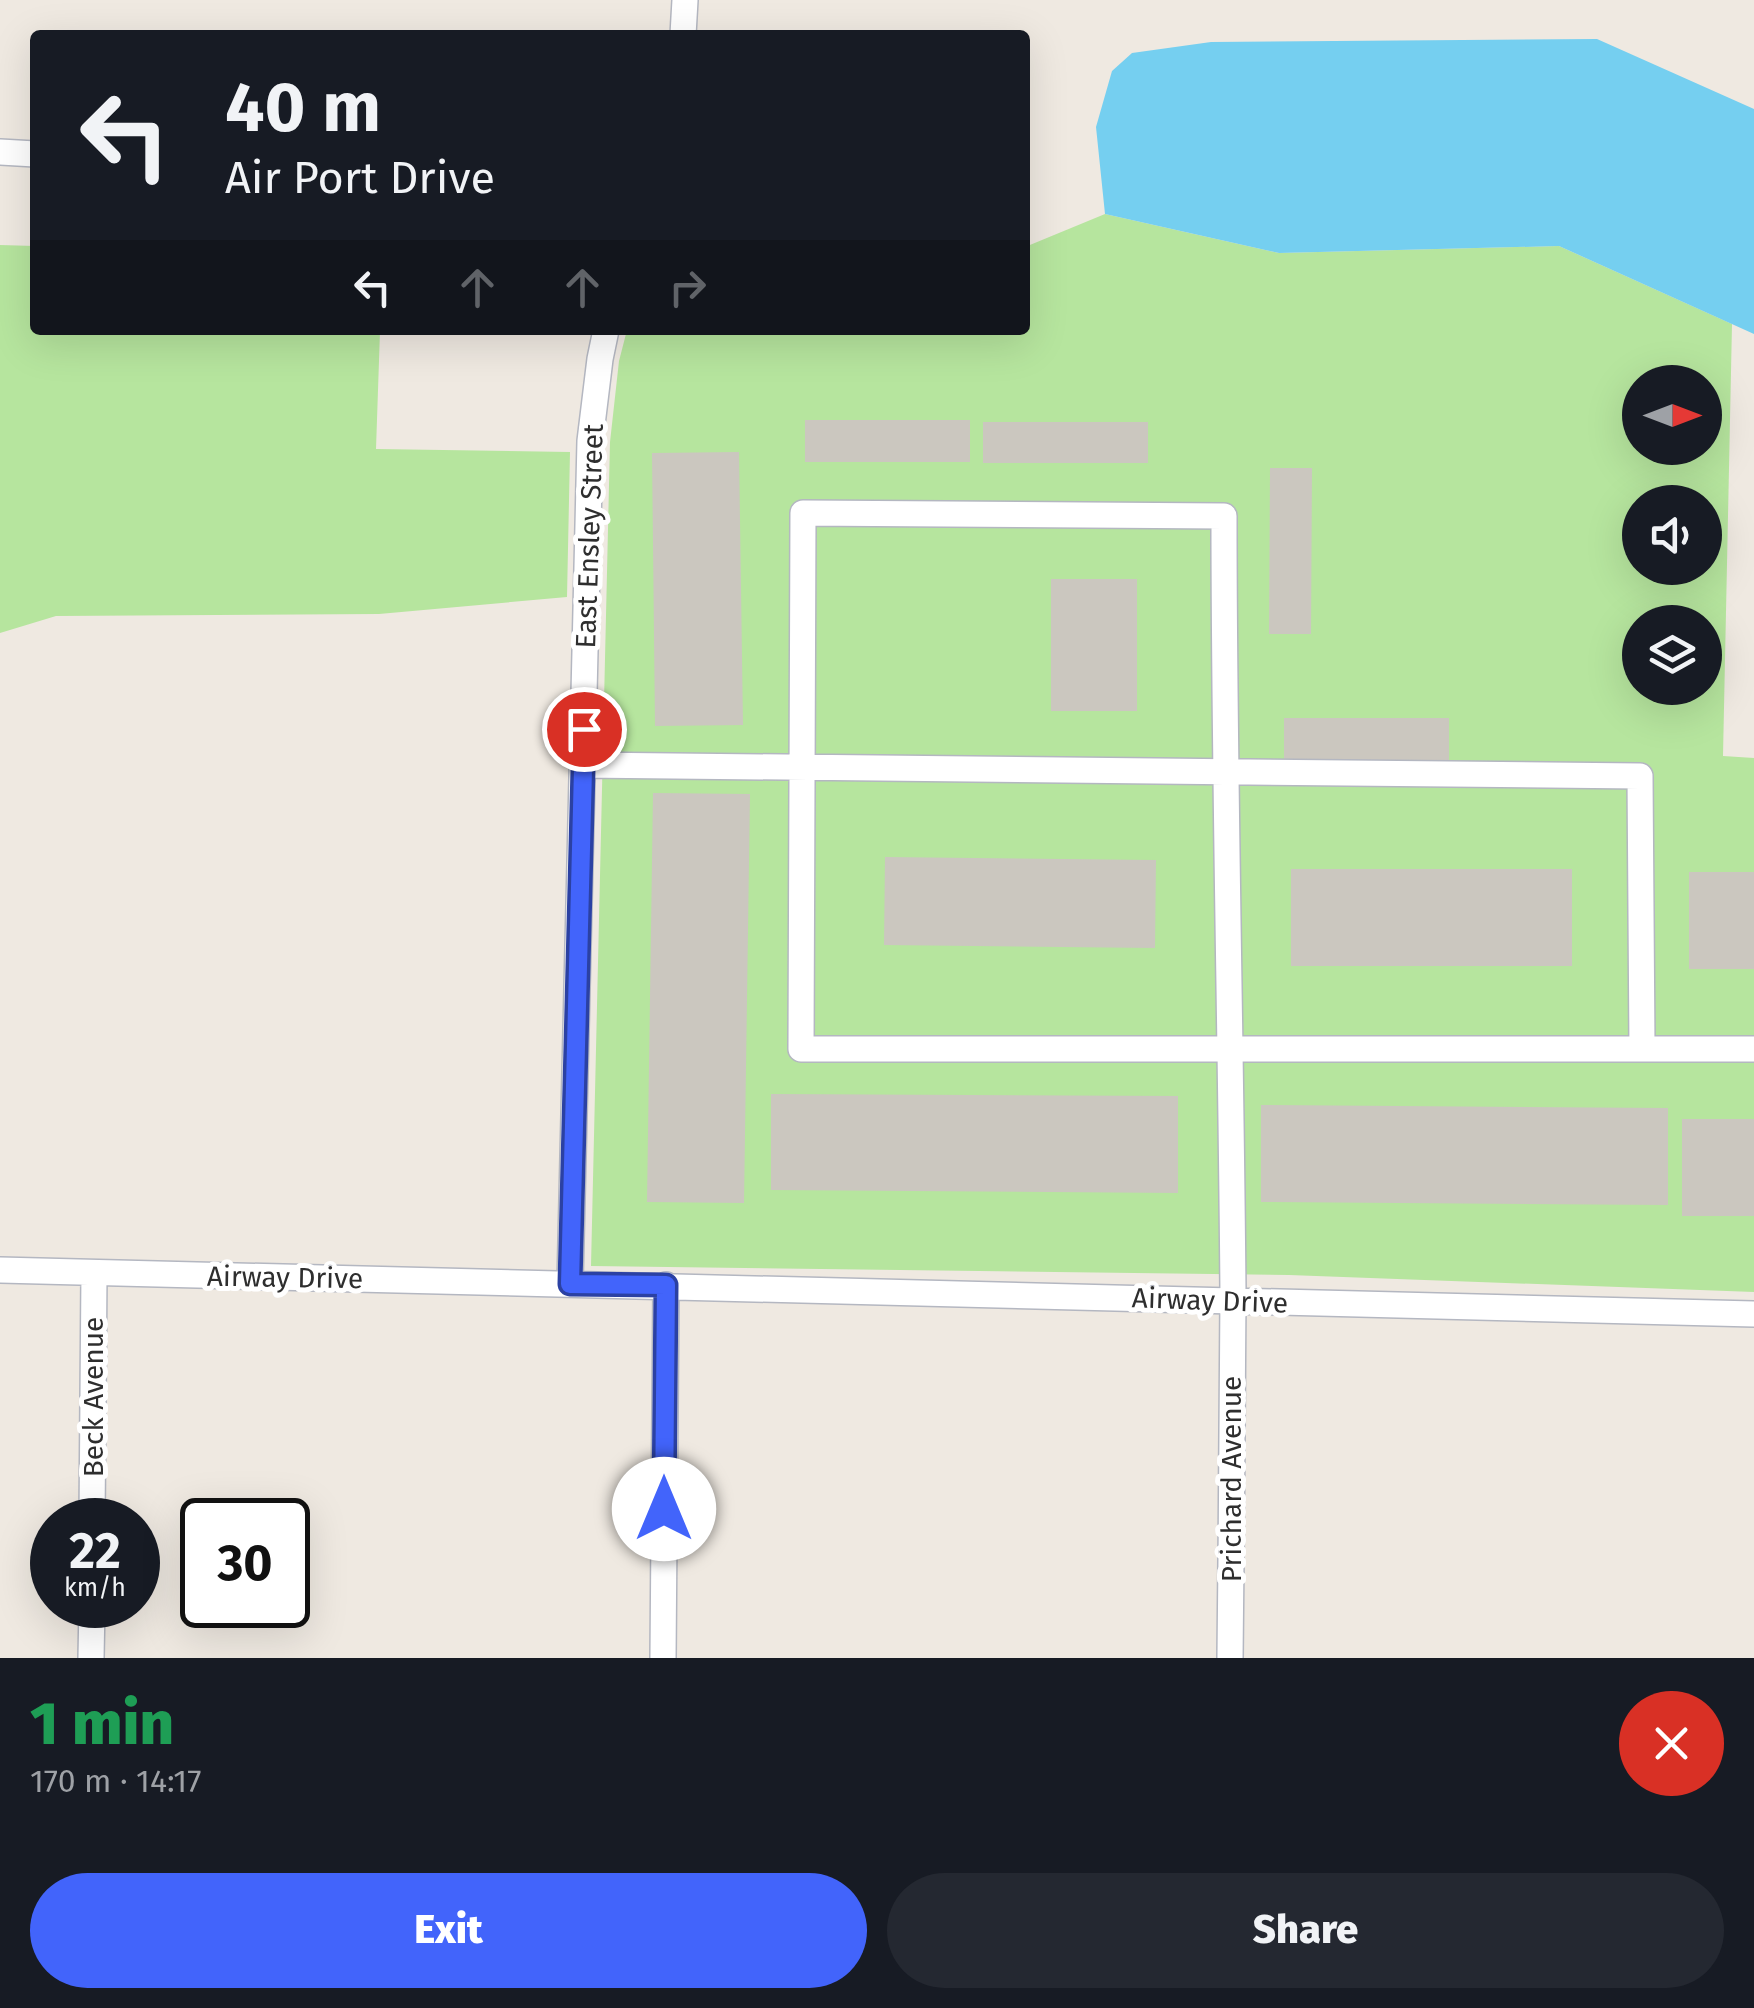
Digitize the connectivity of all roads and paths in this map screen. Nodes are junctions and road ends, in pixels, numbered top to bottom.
1 (686, 0) edge
2 (683, 30) edge
3 (0, 152) edge
4 (30, 154) edge
5 (605, 335) edge
6 (583, 765) junction
7 (802, 768) junction
8 (1224, 774) junction
9 (1230, 1047) junction
10 (1642, 1048) junction
11 (1754, 1049) edge
12 (0, 1270) edge
13 (94, 1273) junction
14 (570, 1284) junction
15 (666, 1285) junction
16 (1233, 1300) junction
17 (1754, 1314) edge
18 (92, 1498) edge
19 (92, 1628) edge
20 (91, 1658) edge
21 (662, 1658) edge
22 (1230, 1658) edge

1 - 2 street
3 - 4 street
5 - 6 street, East Ensley Street
6 - 7 street
6 - 14 street, East Ensley Street
7 - 8 street
7 - 8 street, Prichard Avenue
7 - 9 street
8 - 9 street, Prichard Avenue
8 - 10 street
9 - 10 street
9 - 16 street, Prichard Avenue
10 - 11 street
12 - 13 street, Airway Drive
13 - 14 street, Airway Drive
13 - 18 street, Beck Avenue
14 - 15 street, Airway Drive
15 - 16 street, Airway Drive
15 - 21 street
16 - 17 street, Airway Drive
16 - 22 street, Prichard Avenue
19 - 20 street

